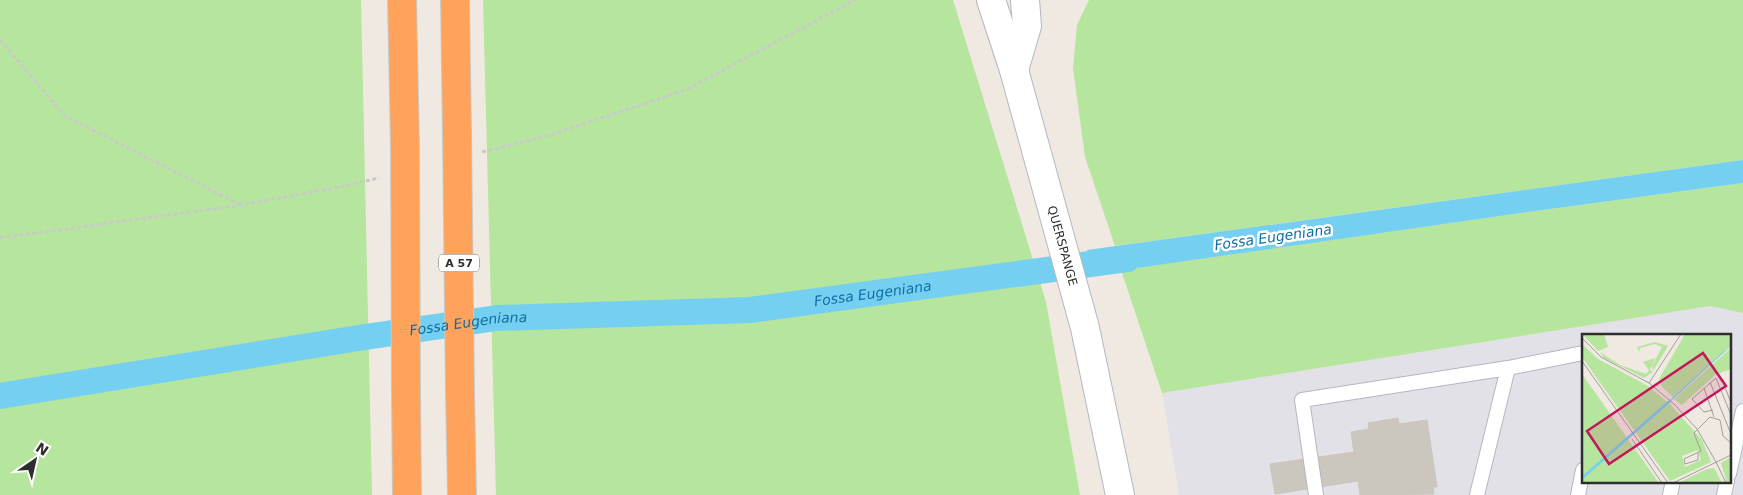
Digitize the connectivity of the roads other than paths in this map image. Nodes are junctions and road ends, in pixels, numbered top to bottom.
1 (402, 0) edge
2 (454, 0) edge
3 (991, 0) edge
4 (1025, 0) edge
5 (1014, 70) junction
6 (1582, 353) edge
7 (1508, 368) junction
8 (1743, 411) edge
9 (1741, 430) edge
10 (1730, 470) edge
11 (1582, 475) edge
12 (1673, 482) edge
13 (1728, 482) edge
14 (408, 495) edge
15 (462, 495) edge
16 (1120, 495) edge
17 (1316, 495) edge
18 (1477, 495) edge
19 (1578, 495) edge
20 (1670, 495) edge
21 (1724, 495) edge

1 - 14 highway, bridge
2 - 15 highway, A 57, bridge
3 - 5 street, QUERSPANGE
4 - 5 street
5 - 16 street, QUERSPANGE
6 - 7 lane
7 - 17 lane
7 - 18 lane
8 - 9 lane
9 - 10 lane
11 - 19 lane
12 - 20 lane
13 - 21 lane

